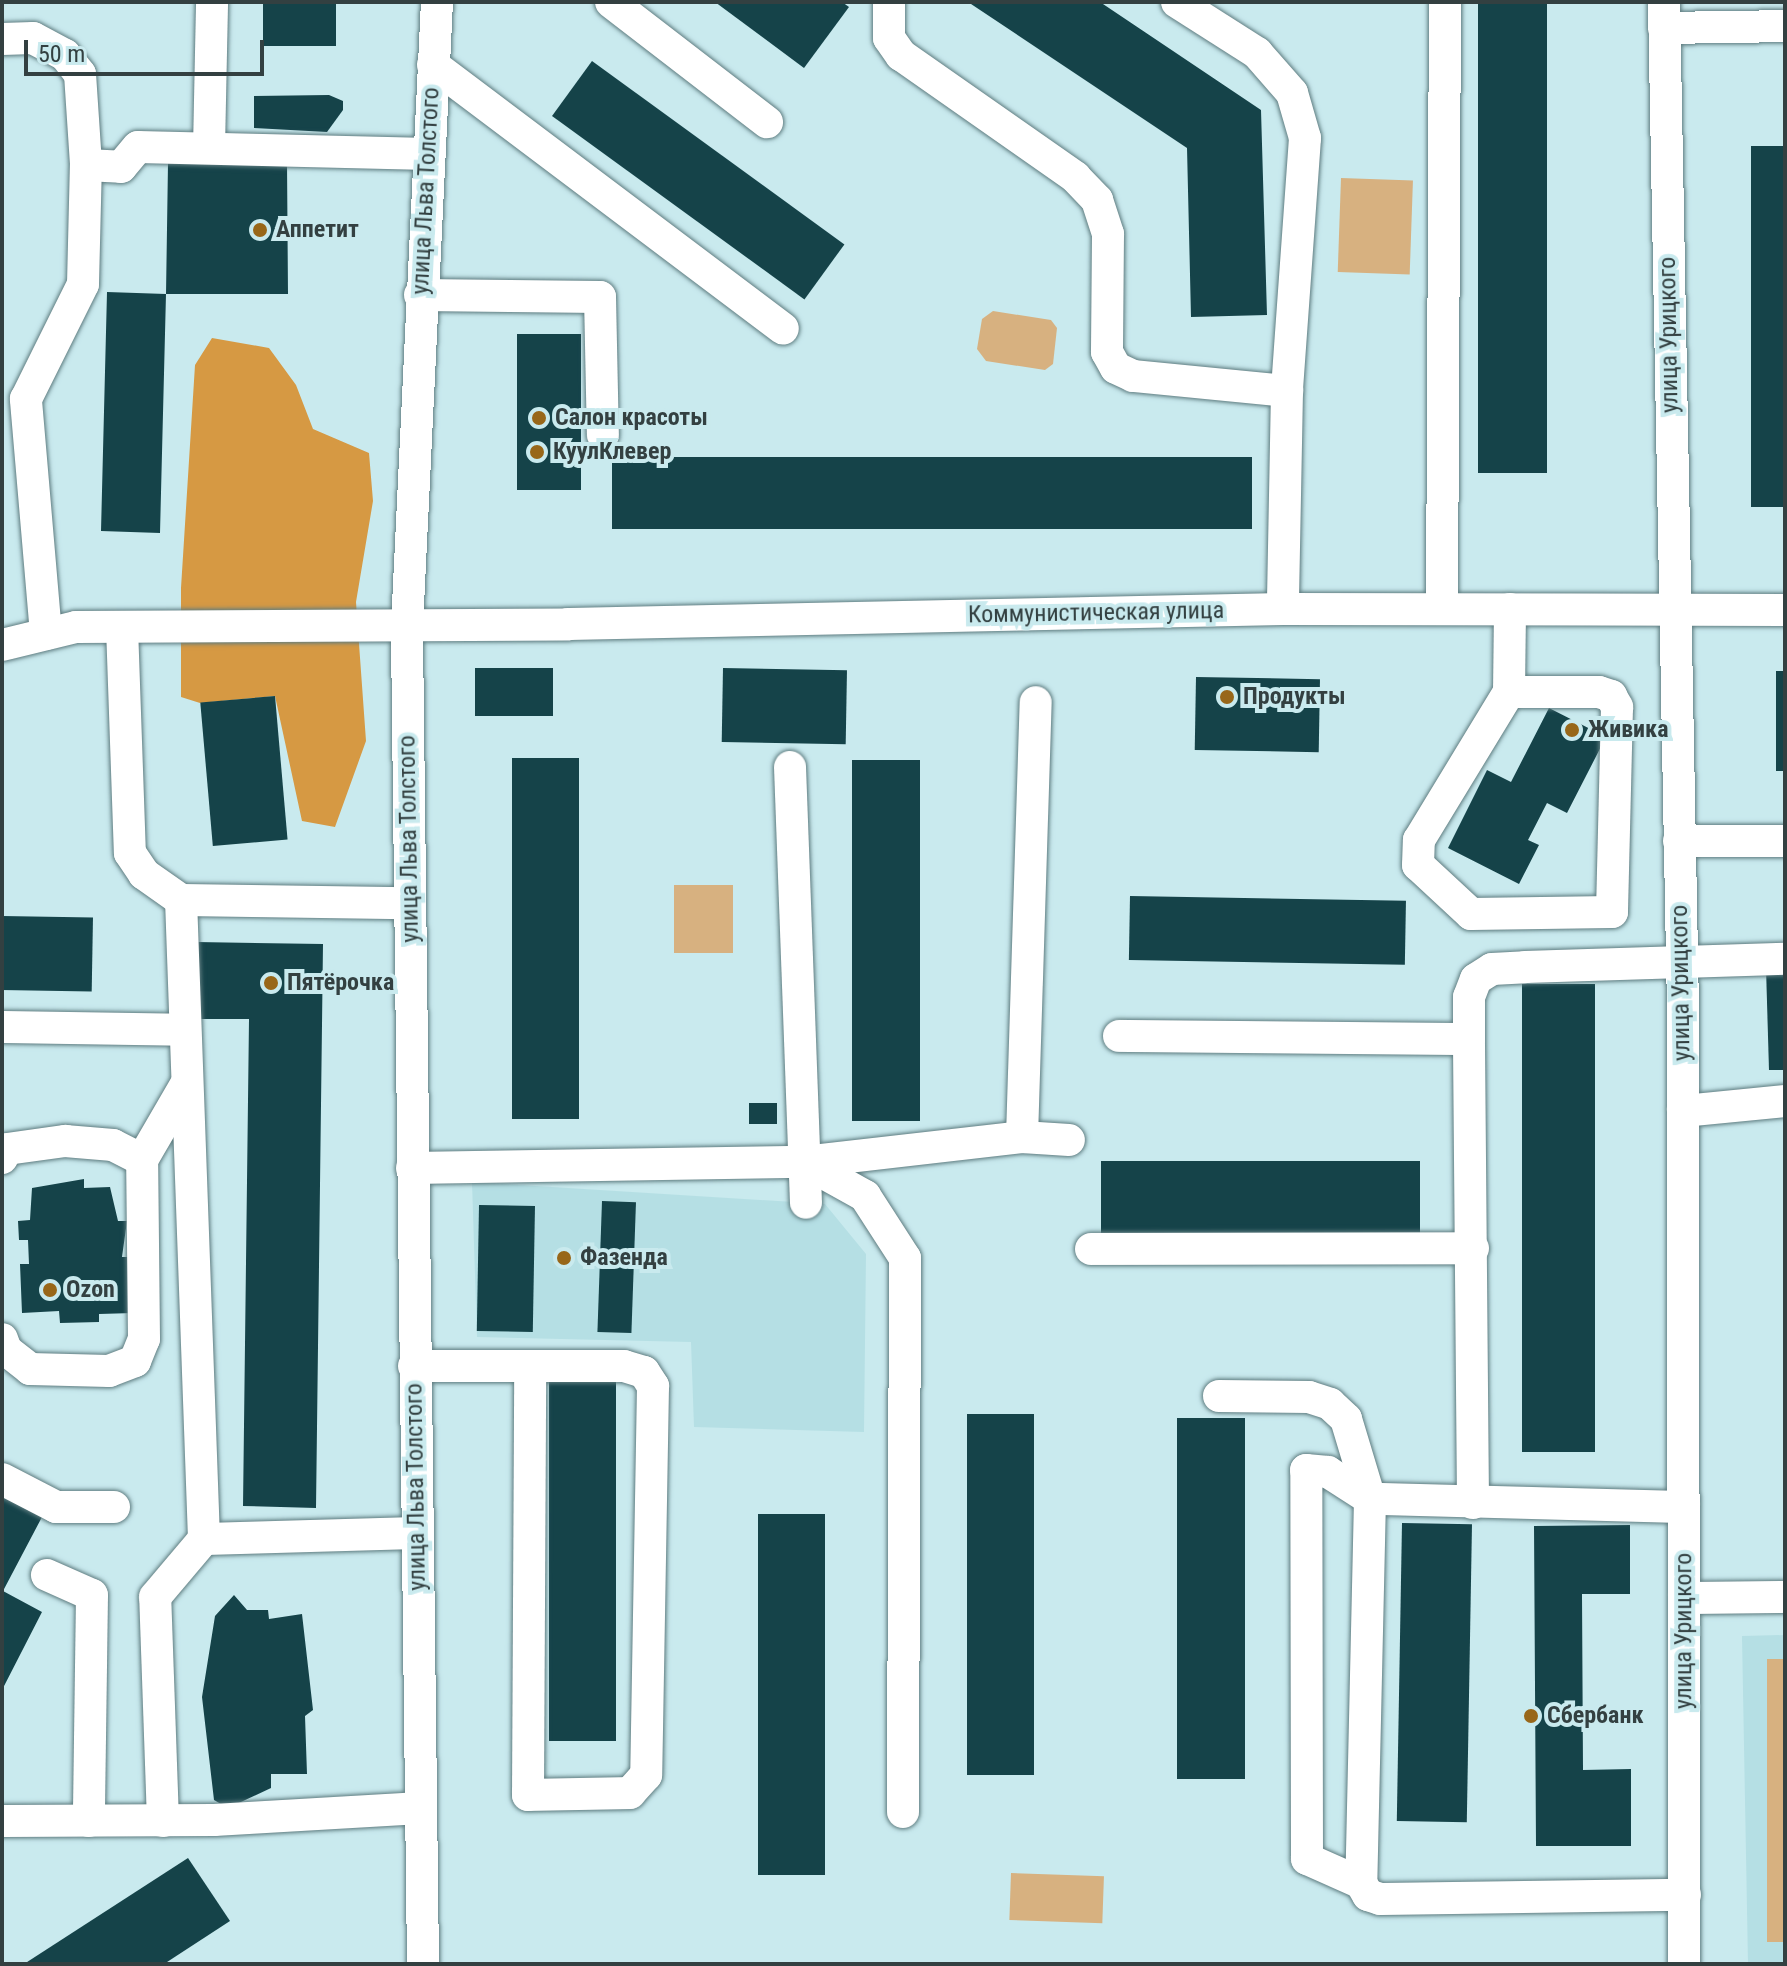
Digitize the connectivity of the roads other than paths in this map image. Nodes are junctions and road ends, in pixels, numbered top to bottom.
1 (212, 2) edge
2 (437, 2) edge
3 (611, 2) edge
4 (889, 2) edge
5 (1177, 2) edge
6 (1445, 2) edge
7 (1664, 15) edge
8 (1785, 26) edge
9 (2, 39) edge
10 (433, 65) junction
11 (767, 122) dead end
12 (209, 148) junction
13 (429, 154) junction
14 (86, 165) junction
15 (420, 295) junction
16 (783, 329) dead end
17 (1287, 391) junction
18 (603, 435) dead end
19 (1283, 609) junction
20 (1442, 609) junction
21 (1510, 609) junction
22 (1674, 610) junction
23 (1785, 610) edge
24 (407, 626) junction
25 (122, 627) junction
26 (46, 634) junction
27 (2, 645) edge
28 (1509, 692) junction
29 (1036, 702) dead end
30 (790, 767) dead end
31 (1679, 841) junction
32 (1785, 841) edge
33 (181, 900) junction
34 (409, 903) junction
35 (1612, 912) junction
36 (1525, 914) junction
37 (1682, 958) junction
38 (1785, 959) edge
39 (1635, 961) junction
40 (1525, 967) junction
41 (2, 1027) edge
42 (183, 1030) junction
43 (1119, 1036) dead end
44 (1469, 1039) junction
45 (185, 1086) junction
46 (1785, 1101) edge
47 (1683, 1111) junction
48 (1022, 1137) junction
49 (1069, 1140) dead end
50 (2, 1158) edge
51 (142, 1160) junction
52 (804, 1162) junction
53 (412, 1168) junction
54 (806, 1203) dead end
55 (1473, 1248) junction
56 (1091, 1249) dead end
57 (2, 1339) edge
58 (414, 1366) junction
59 (530, 1366) junction
60 (1219, 1396) dead end
61 (2, 1479) edge
62 (1370, 1499) junction
63 (1473, 1503) junction
64 (114, 1507) dead end
65 (1684, 1507) junction
66 (417, 1533) junction
67 (204, 1539) junction
68 (47, 1575) dead end
69 (1785, 1597) edge
70 (1684, 1598) junction
71 (421, 1808) junction
72 (903, 1812) dead end
73 (2, 1821) edge
74 (89, 1821) junction
75 (163, 1821) junction
76 (1361, 1883) junction
77 (1685, 1895) junction
78 (423, 1964) edge
79 (1684, 1964) edge

1 - 12 street
2 - 10 street, улица Льва Толстого
3 - 11 street
4 - 17 street
5 - 17 street
6 - 20 street
7 - 8 street
7 - 22 street, улица Урицкого
9 - 14 street
10 - 13 street, улица Льва Толстого
10 - 16 street
12 - 13 street
12 - 14 street
13 - 15 street, улица Льва Толстого
14 - 26 street
15 - 18 street
15 - 24 street, улица Льва Толстого
17 - 19 street
19 - 20 street, Коммунистическая улица
19 - 24 street, Коммунистическая улица
20 - 21 street, Коммунистическая улица
21 - 22 street, Коммунистическая улица
21 - 28 street
22 - 23 street, Коммунистическая улица
22 - 31 street, улица Урицкого
24 - 25 street, Коммунистическая улица
24 - 34 street, улица Льва Толстого
25 - 26 street, Коммунистическая улица
25 - 33 street
26 - 27 street, Коммунистическая улица
28 - 35 street
28 - 36 street
29 - 48 street
30 - 52 street
31 - 32 street
31 - 37 street, улица Урицкого
33 - 34 street
33 - 42 street
34 - 53 street, улица Льва Толстого
35 - 36 street
35 - 39 street
36 - 40 street
37 - 38 street
37 - 39 street
37 - 47 street, улица Урицкого
39 - 40 street
40 - 44 street
41 - 42 street
42 - 45 street
43 - 44 street
44 - 55 street
45 - 51 street
45 - 67 street
46 - 47 street
47 - 65 street, улица Урицкого
48 - 49 street
48 - 52 street
50 - 51 street
51 - 57 street
52 - 53 street
52 - 54 street
52 - 72 street
53 - 58 street, улица Льва Толстого
55 - 56 street
55 - 63 street
58 - 59 street
58 - 66 street, улица Льва Толстого
59 - 59 street
60 - 62 street
61 - 64 street
62 - 63 street
62 - 76 street
62 - 76 street
63 - 65 street
65 - 70 street, улица Урицкого
66 - 67 street
66 - 71 street, улица Льва Толстого
67 - 75 street
68 - 74 street
69 - 70 street
70 - 77 street, улица Урицкого
71 - 75 street
71 - 78 street, улица Льва Толстого
73 - 74 street
74 - 75 street
76 - 77 street
77 - 79 street, улица Урицкого

